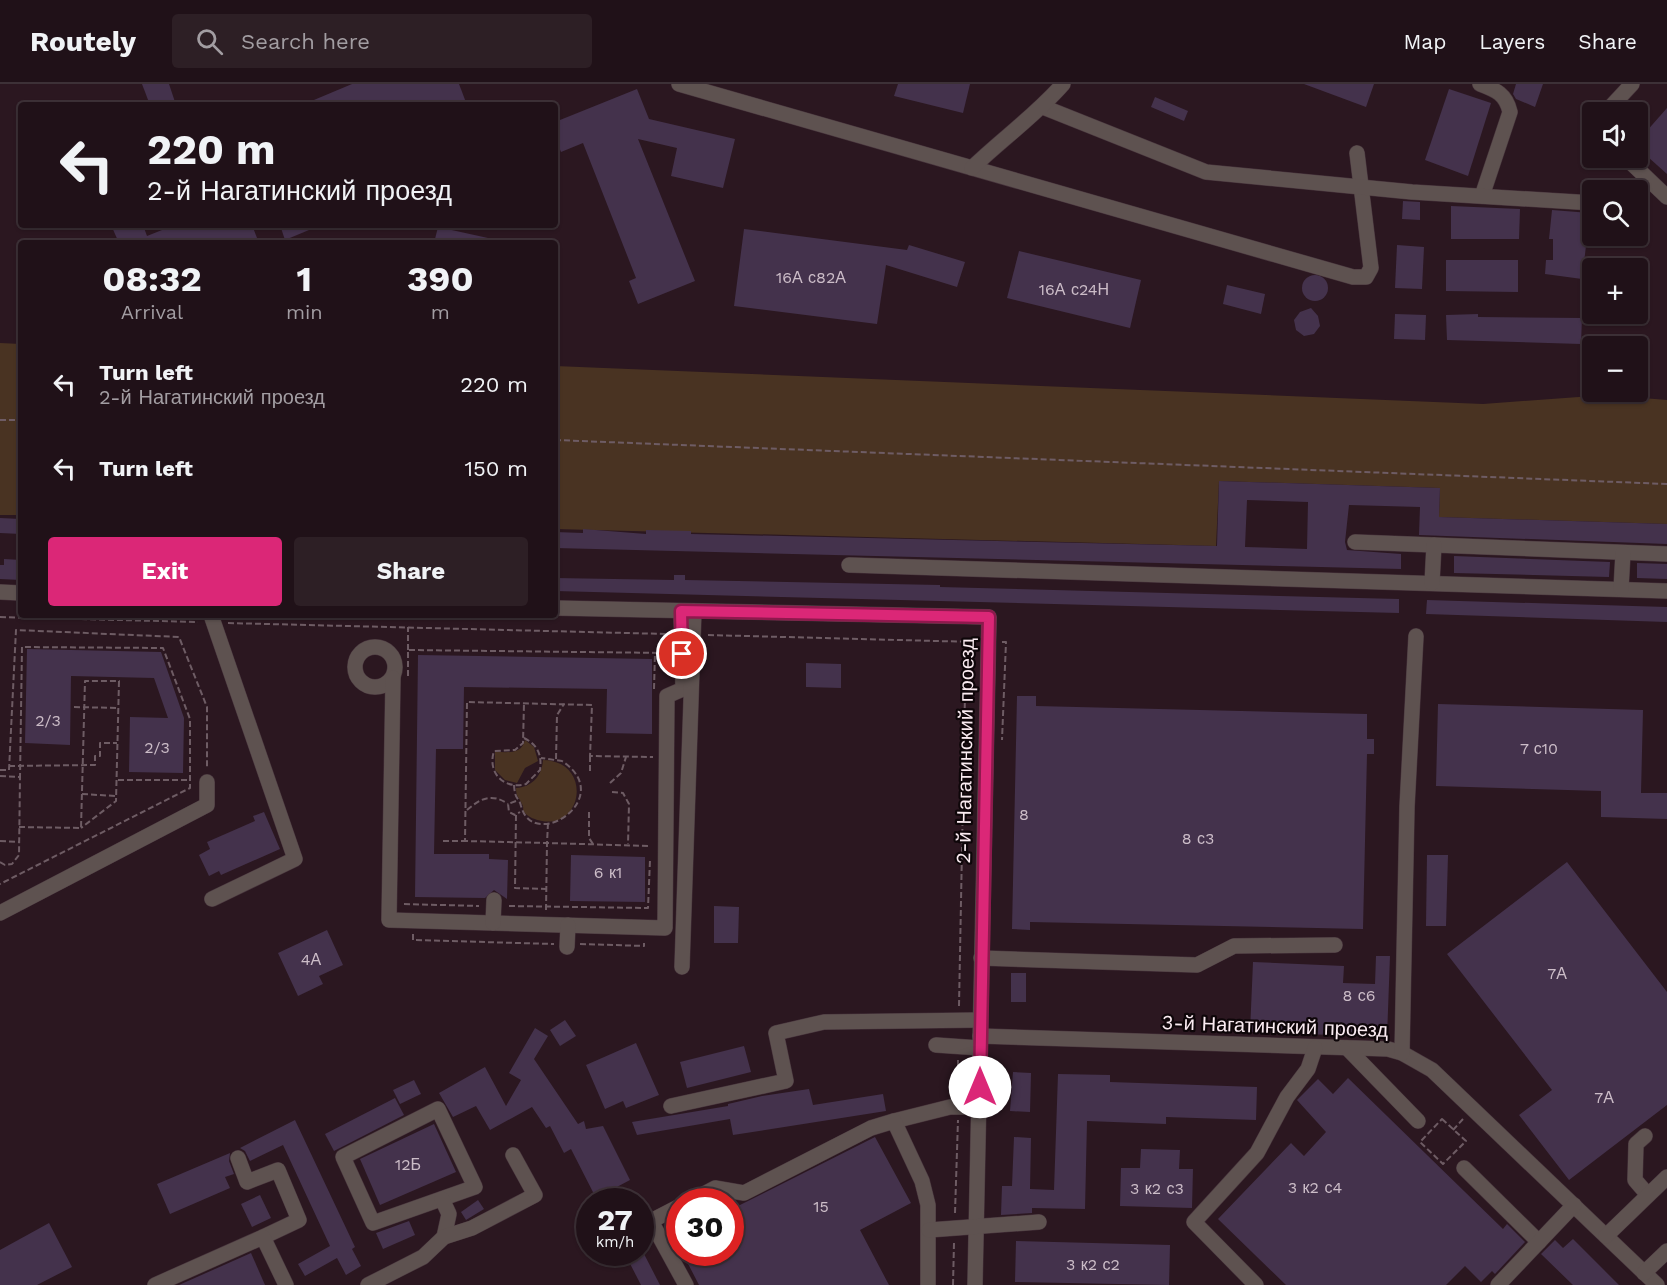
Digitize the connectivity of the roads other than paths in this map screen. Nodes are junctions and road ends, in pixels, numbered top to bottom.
1 (679, 84) edge
2 (1063, 84) edge
3 (1480, 84) edge
4 (1632, 84) edge
5 (1615, 102) edge
6 (1043, 107) junction
7 (1357, 153) dead end
8 (972, 168) junction
9 (1637, 168) edge
10 (1361, 186) junction
11 (1482, 196) junction
12 (1667, 196) edge
13 (1582, 202) edge
14 (1355, 542) dead end
15 (1434, 545) junction
16 (1623, 553) junction
17 (1667, 554) edge
18 (849, 565) dead end
19 (1432, 583) junction
20 (1621, 589) junction
21 (1667, 591) edge
22 (0, 592) edge
23 (18, 593) edge
24 (558, 608) edge
25 (688, 611) junction
26 (212, 619) edge
27 (687, 634) junction
28 (1416, 636) dead end
29 (393, 678) junction
30 (377, 688) junction
31 (392, 704) junction
32 (207, 782) road end
33 (212, 899) dead end
34 (494, 903) road end
35 (0, 913) edge
36 (493, 923) junction
37 (568, 925) junction
38 (1335, 945) dead end
39 (567, 947) dead end
40 (981, 958) junction
41 (682, 967) dead end
42 (980, 1020) junction
43 (980, 1042) junction
44 (936, 1045) dead end
45 (1315, 1048) junction
46 (1347, 1048) junction
47 (1402, 1053) junction
48 (672, 1106) dead end
49 (980, 1107) junction
50 (894, 1121) junction
51 (1418, 1121) dead end
52 (1645, 1136) dead end
53 (513, 1155) dead end
54 (238, 1158) dead end
55 (1464, 1168) dead end
56 (1667, 1177) edge
57 (744, 1193) edge
58 (1648, 1195) junction
59 (442, 1199) junction
60 (1574, 1205) junction
61 (666, 1213) edge
62 (1039, 1222) dead end
63 (976, 1228) junction
64 (929, 1230) junction
65 (1606, 1236) junction
66 (263, 1237) junction
67 (444, 1237) junction
68 (1539, 1242) junction
69 (666, 1248) edge
70 (1667, 1251) edge
71 (676, 1266) edge
72 (1644, 1273) junction
73 (155, 1285) edge
74 (286, 1285) edge
75 (368, 1285) edge
76 (686, 1285) edge
77 (928, 1285) edge
78 (975, 1285) edge
79 (1256, 1285) edge
80 (1498, 1285) edge
81 (1657, 1285) edge

1 - 8 street
2 - 6 street
3 - 11 street
4 - 5 street
6 - 8 street
6 - 10 street
7 - 10 street
8 - 10 street
9 - 12 street
10 - 11 street
11 - 13 street
14 - 15 street
15 - 16 street
15 - 19 street
16 - 17 street
16 - 20 street
18 - 19 street
19 - 20 street
20 - 21 street
22 - 23 street
24 - 25 street, 2-й Нагатинский проезд
25 - 27 street
25 - 40 street, 2-й Нагатинский проезд
26 - 33 street
27 - 37 street
27 - 41 street
28 - 47 street
29 - 30 street
29 - 30 street
29 - 31 street
30 - 31 street
31 - 36 street
32 - 35 street
34 - 36 street
36 - 37 street
37 - 39 street
38 - 40 street
40 - 42 street, 2-й Нагатинский проезд
42 - 43 street, 2-й Нагатинский проезд
42 - 48 street
43 - 44 street, 3-й Нагатинский проезд
43 - 45 street, 3-й Нагатинский проезд
43 - 49 street, 2-й Нагатинский проезд
45 - 46 street, 3-й Нагатинский проезд
45 - 79 street
46 - 47 street, 3-й Нагатинский проезд
46 - 51 street
47 - 60 street, 3-й Нагатинский проезд
49 - 50 street
49 - 63 street, 2-й Нагатинский проезд
50 - 57 street
50 - 64 street
52 - 58 street
53 - 67 street
54 - 66 street
55 - 68 street
56 - 58 street
58 - 65 street
59 - 59 street
59 - 67 street
60 - 65 street, 3-й Нагатинский проезд
60 - 68 street
61 - 69 street
62 - 63 street
63 - 64 street
63 - 78 street, 2-й Нагатинский проезд
64 - 77 street
65 - 72 street, 3-й Нагатинский проезд
66 - 73 street
66 - 74 street
67 - 75 street
68 - 80 street
70 - 72 street
71 - 76 street
72 - 81 street, 3-й Нагатинский проезд

